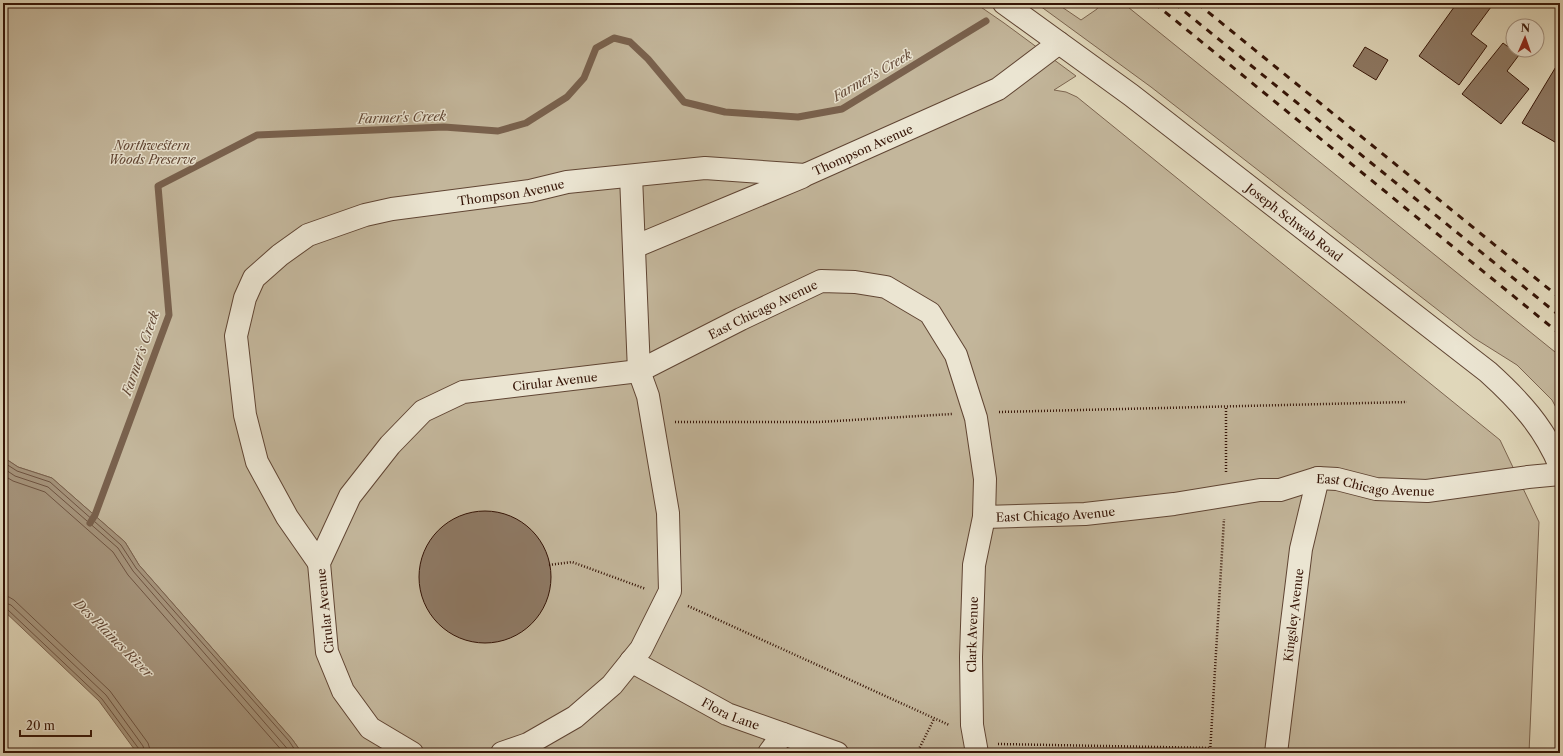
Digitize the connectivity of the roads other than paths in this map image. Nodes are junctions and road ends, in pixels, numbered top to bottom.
1 (1004, 3) edge
2 (1059, 43) junction
3 (631, 176) junction
4 (805, 176) junction
5 (634, 247) junction
6 (639, 371) junction
7 (1560, 466) edge
8 (1560, 474) edge
9 (1318, 478) junction
10 (984, 517) junction
11 (319, 563) junction
12 (631, 661) junction
13 (783, 734) junction
14 (976, 745) edge
15 (412, 753) edge
16 (502, 753) edge
17 (769, 753) edge
18 (837, 753) edge
19 (1276, 753) edge

1 - 2 street, Joseph Schwab Road
2 - 4 street, Thompson Avenue
2 - 7 street, Joseph Schwab Road
3 - 4 street, Thompson Avenue
3 - 5 street
3 - 11 street, Thompson Avenue
4 - 5 street
5 - 6 street
6 - 10 street, East Chicago Avenue
6 - 11 street, Cirular Avenue
6 - 12 street
8 - 9 street, East Chicago Avenue
9 - 10 street, East Chicago Avenue
9 - 19 street, Kingsley Avenue
10 - 14 street, Clark Avenue
11 - 15 street, Cirular Avenue
12 - 13 street, Flora Lane
12 - 16 street
13 - 17 street
13 - 18 street, Flora Lane

